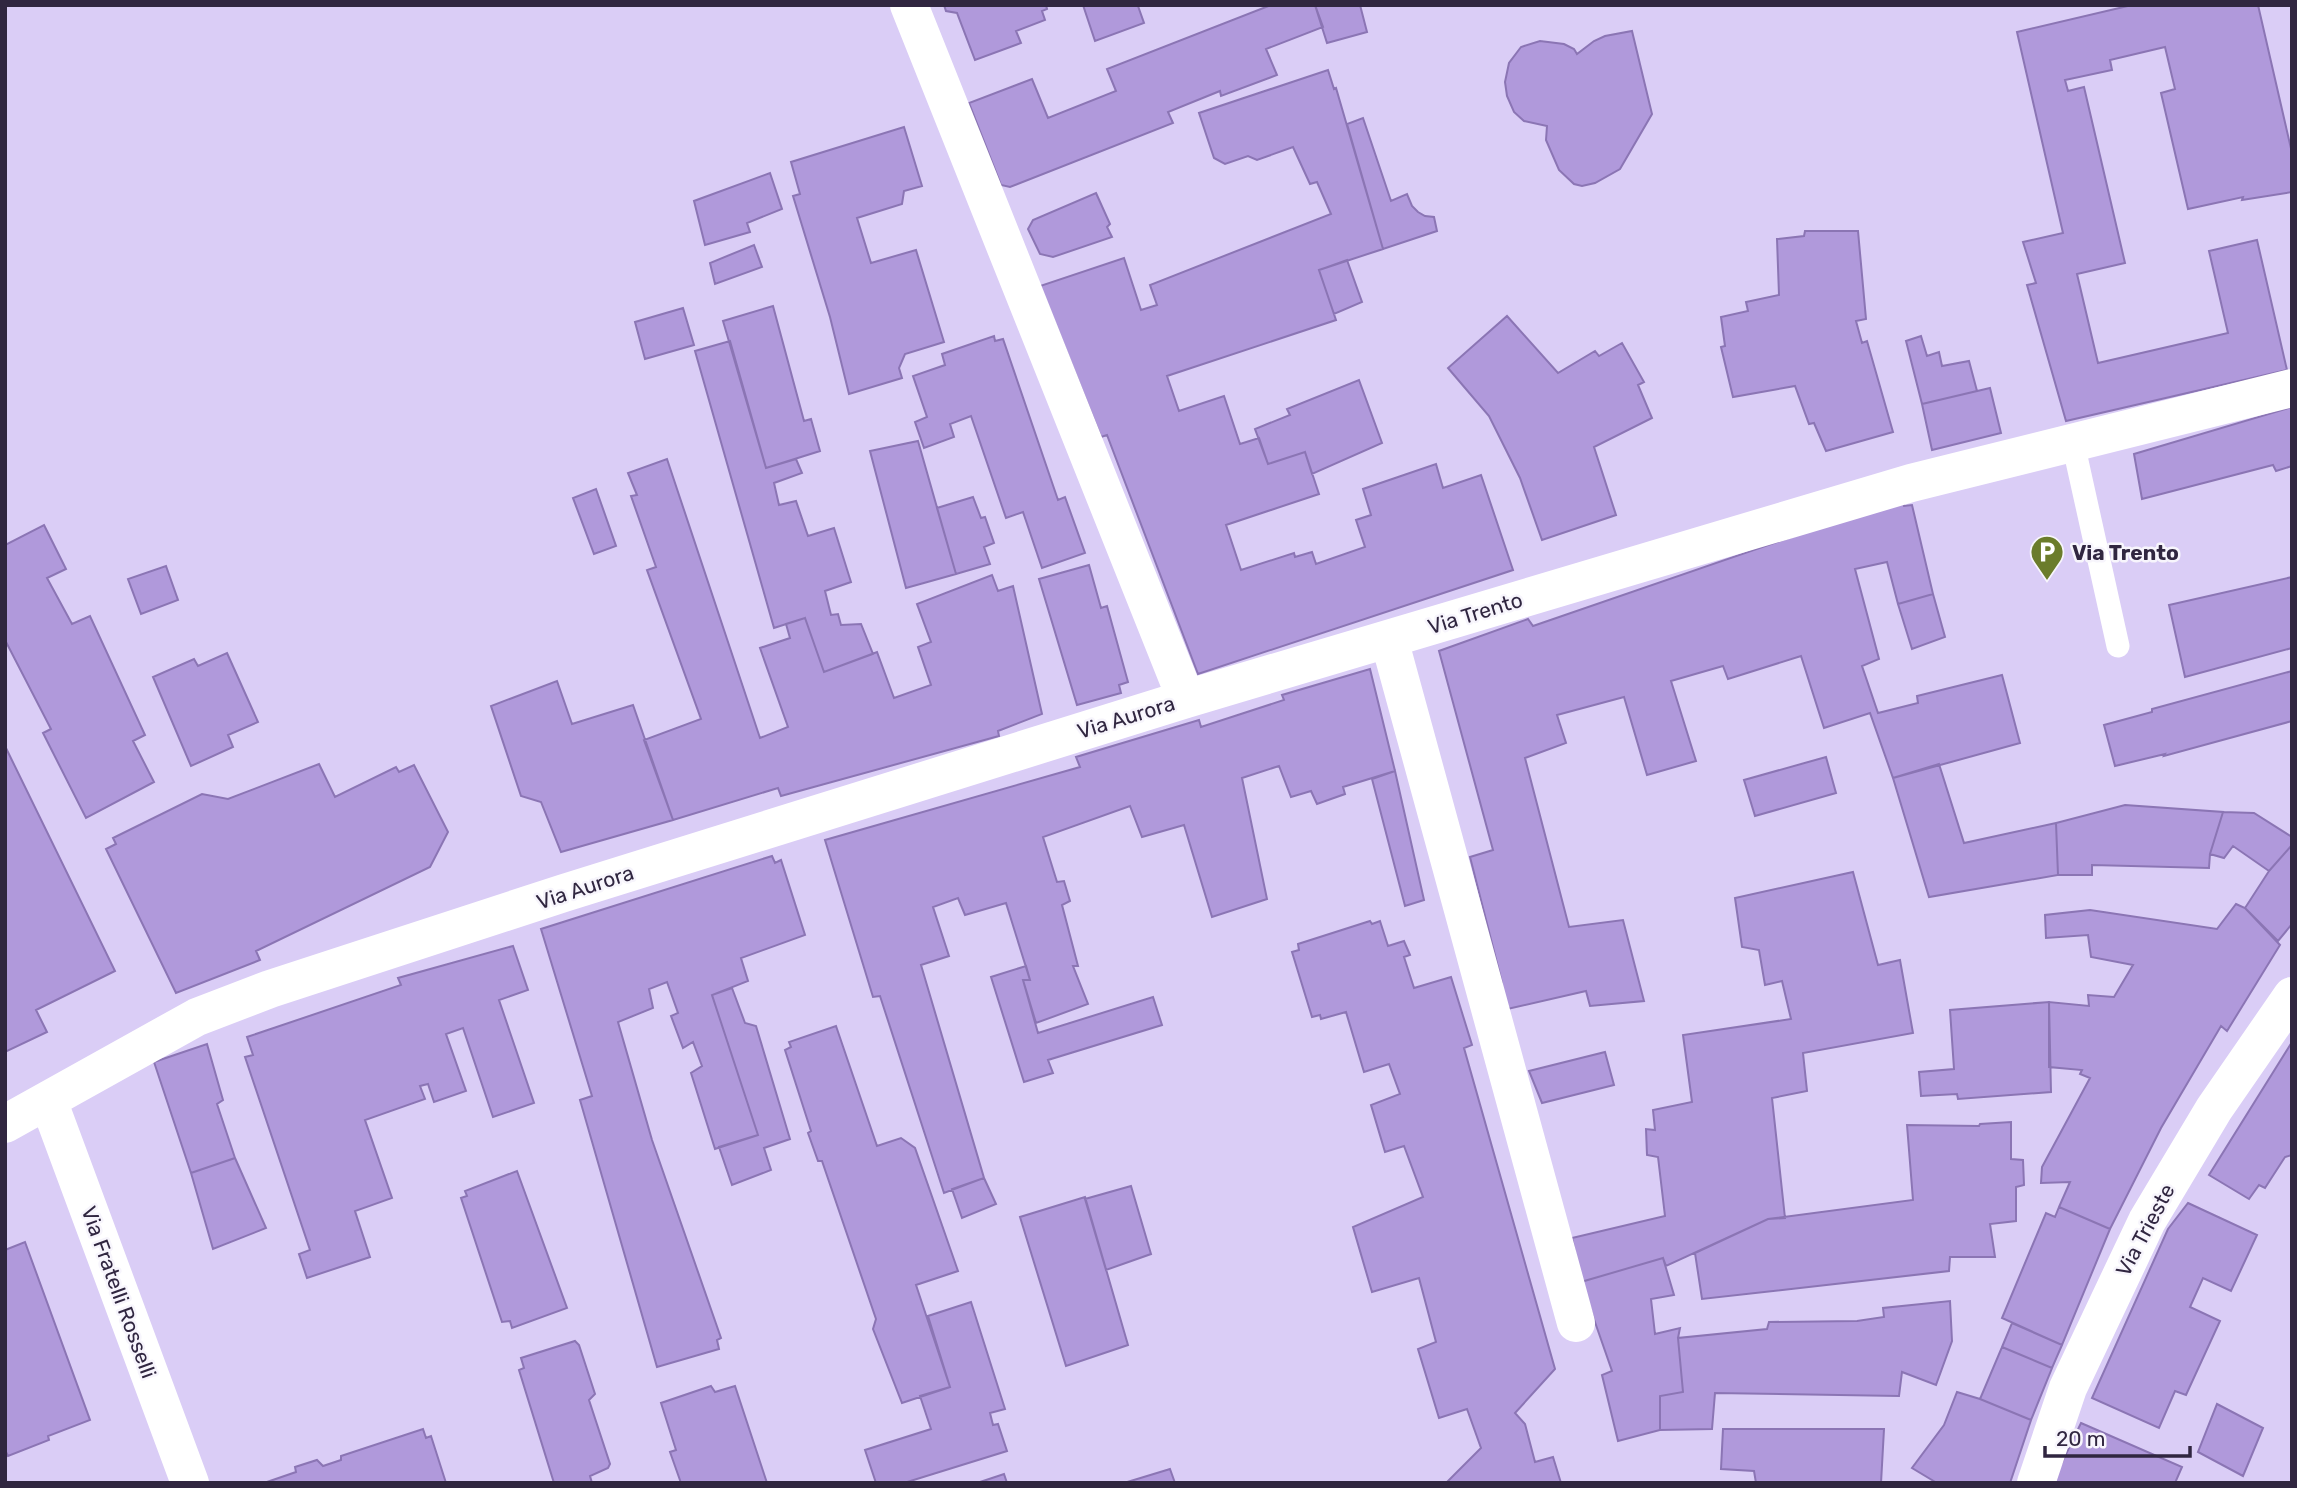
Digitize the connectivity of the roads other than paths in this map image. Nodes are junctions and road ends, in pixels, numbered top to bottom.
1 (909, 5) edge
2 (2292, 388) edge
3 (2073, 443) junction
4 (1389, 639) junction
5 (2118, 646) dead end
6 (1186, 699) junction
7 (2292, 996) edge
8 (48, 1100) junction
9 (5, 1124) edge
10 (1576, 1323) dead end
11 (190, 1483) edge
12 (2036, 1483) edge

1 - 6 street
2 - 3 street, Via Trento
3 - 4 street, Via Trento
3 - 5 lane
4 - 6 street, Via Trento
4 - 10 street
6 - 8 street, Via Aurora
7 - 12 street, Via Trieste
8 - 9 street, Via Aurora
8 - 11 street, Via Fratelli Rosselli

